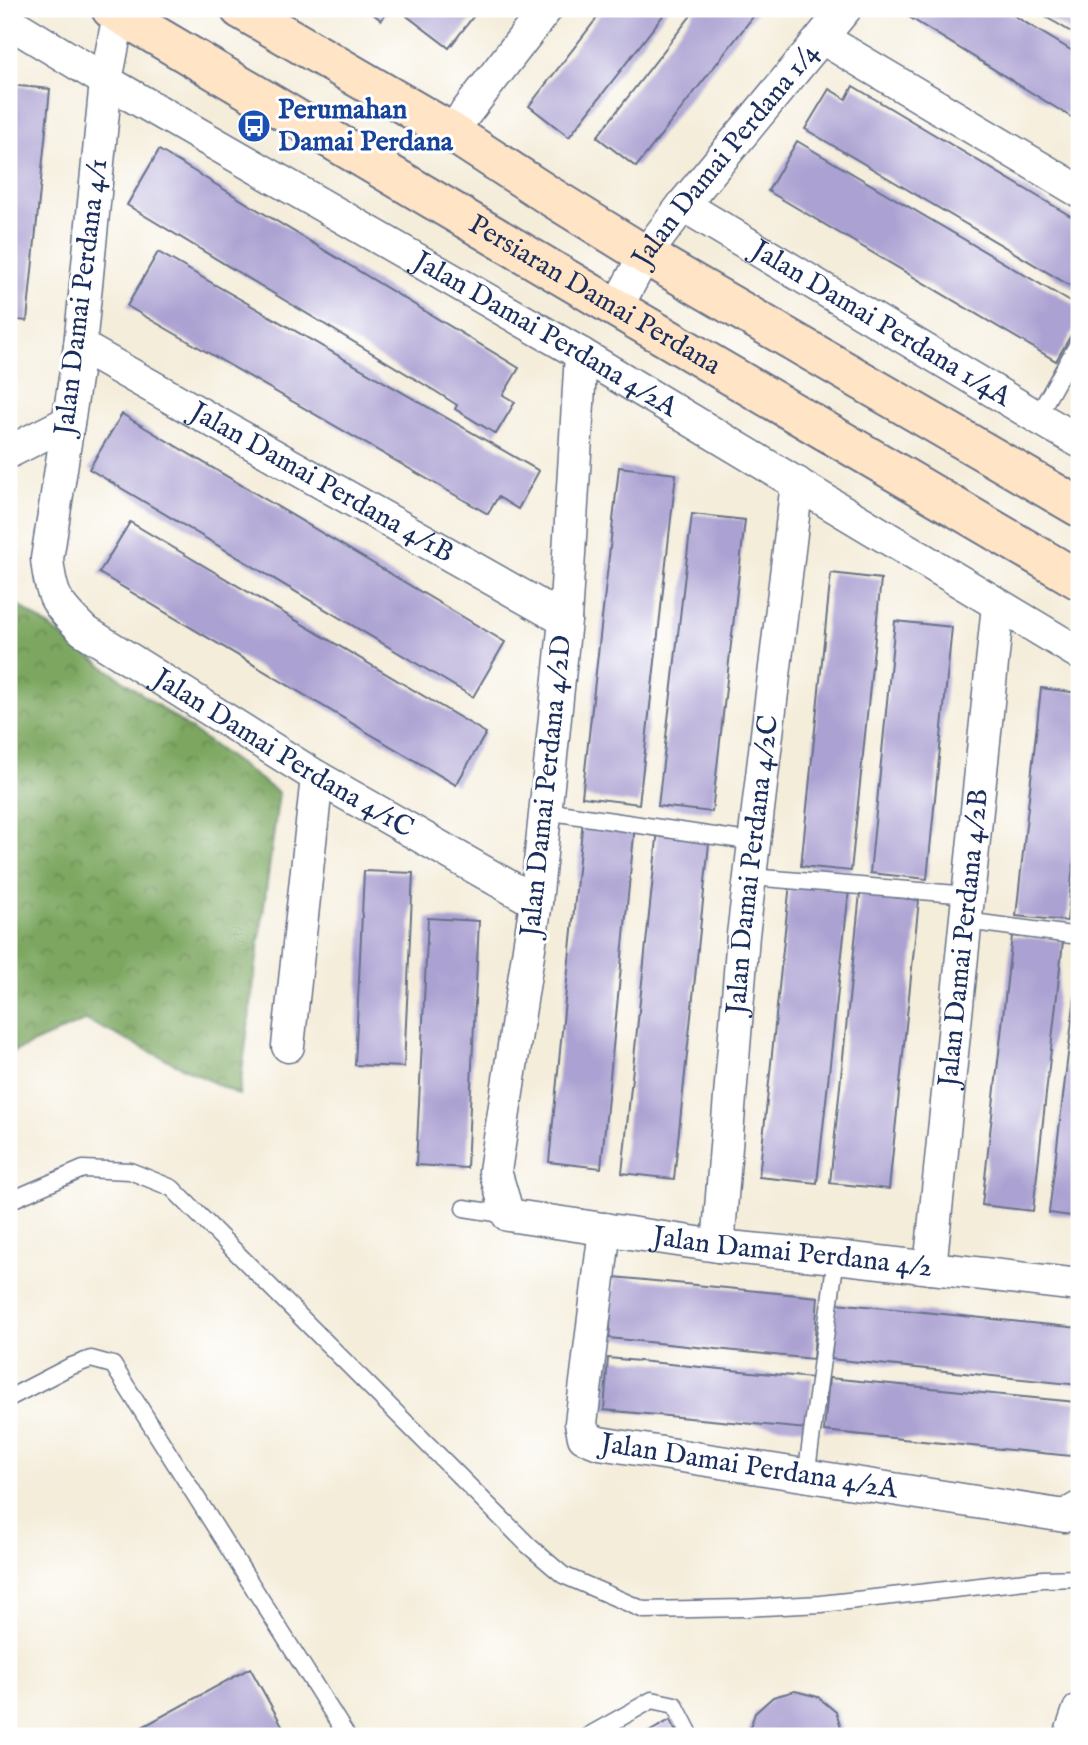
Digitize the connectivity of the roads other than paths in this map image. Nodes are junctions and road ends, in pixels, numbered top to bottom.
1 (240, 9) edge
2 (546, 9) edge
3 (845, 9) edge
4 (116, 10) edge
5 (9, 22) edge
6 (822, 38) junction
7 (106, 81) junction
8 (451, 132) junction
9 (1079, 191) edge
10 (683, 205) junction
11 (645, 255) junction
12 (616, 309) junction
13 (1079, 342) edge
14 (80, 346) junction
15 (581, 354) junction
16 (1037, 418) junction
17 (68, 422) junction
18 (1079, 441) edge
19 (9, 453) edge
20 (797, 483) junction
21 (1079, 507) edge
22 (1079, 580) edge
23 (50, 587) joint
24 (998, 605) junction
25 (565, 620) junction
26 (1079, 653) edge
27 (317, 776) junction
28 (545, 811) junction
29 (755, 842) junction
30 (751, 877) junction
31 (536, 902) junction
32 (967, 908) junction
33 (1079, 936) edge
34 (288, 1046) dead end
35 (9, 1201) edge
36 (464, 1208) dead end
37 (508, 1215) junction
38 (605, 1228) junction
39 (718, 1246) junction
40 (836, 1257) junction
41 (930, 1268) junction
42 (1079, 1285) edge
43 (9, 1398) edge
44 (806, 1477) junction
45 (1079, 1508) edge
46 (1079, 1578) edge
47 (1079, 1710) edge
48 (346, 1736) edge
49 (588, 1736) edge
50 (691, 1736) edge
51 (1070, 1736) edge

1 - 8 main road
2 - 8 street
3 - 6 street, Jalan Damai Perdana 1/4
4 - 7 street, Jalan Damai Perdana 4/1
4 - 12 main road, Persiaran Damai Perdana
5 - 7 street, Jalan Damai Perdana 4/2A
6 - 9 street
6 - 10 street, Jalan Damai Perdana 1/4
7 - 14 street, Jalan Damai Perdana 4/1
7 - 15 street, Jalan Damai Perdana 4/2A
8 - 11 main road
10 - 11 street, Jalan Damai Perdana 1/4
10 - 16 street, Jalan Damai Perdana 1/4A
11 - 12 street, Jalan Damai Perdana 1/4
11 - 21 main road
12 - 22 main road, Persiaran Damai Perdana
13 - 16 lane
14 - 17 street, Jalan Damai Perdana 4/1
14 - 25 street, Jalan Damai Perdana 4/1B
15 - 20 street, Jalan Damai Perdana 4/2A
15 - 25 street, Jalan Damai Perdana 4/2D
16 - 18 street, Jalan Damai Perdana 1/4A
17 - 19 street
17 - 23 street, Jalan Damai Perdana 4/1
20 - 24 street, Jalan Damai Perdana 4/2A
20 - 29 street, Jalan Damai Perdana 4/2C
23 - 27 street, Jalan Damai Perdana 4/1C
24 - 26 street, Jalan Damai Perdana 4/2A
24 - 32 street, Jalan Damai Perdana 4/2B
25 - 28 street, Jalan Damai Perdana 4/2D
27 - 31 street, Jalan Damai Perdana 4/1C
27 - 34 street
28 - 29 lane
28 - 31 street, Jalan Damai Perdana 4/2D
29 - 30 street, Jalan Damai Perdana 4/2C
30 - 32 lane
30 - 39 street, Jalan Damai Perdana 4/2C
31 - 37 street, Jalan Damai Perdana 4/2D
32 - 33 lane
32 - 41 street, Jalan Damai Perdana 4/2B
35 - 46 lane
36 - 37 lane
37 - 38 street, Jalan Damai Perdana 4/2
38 - 39 street, Jalan Damai Perdana 4/2
38 - 44 street, Jalan Damai Perdana 4/2A
39 - 40 street, Jalan Damai Perdana 4/2
40 - 41 street, Jalan Damai Perdana 4/2
40 - 44 lane
41 - 42 street, Jalan Damai Perdana 4/2
43 - 48 lane
44 - 45 street, Jalan Damai Perdana 4/2A
47 - 51 street
49 - 50 lane

